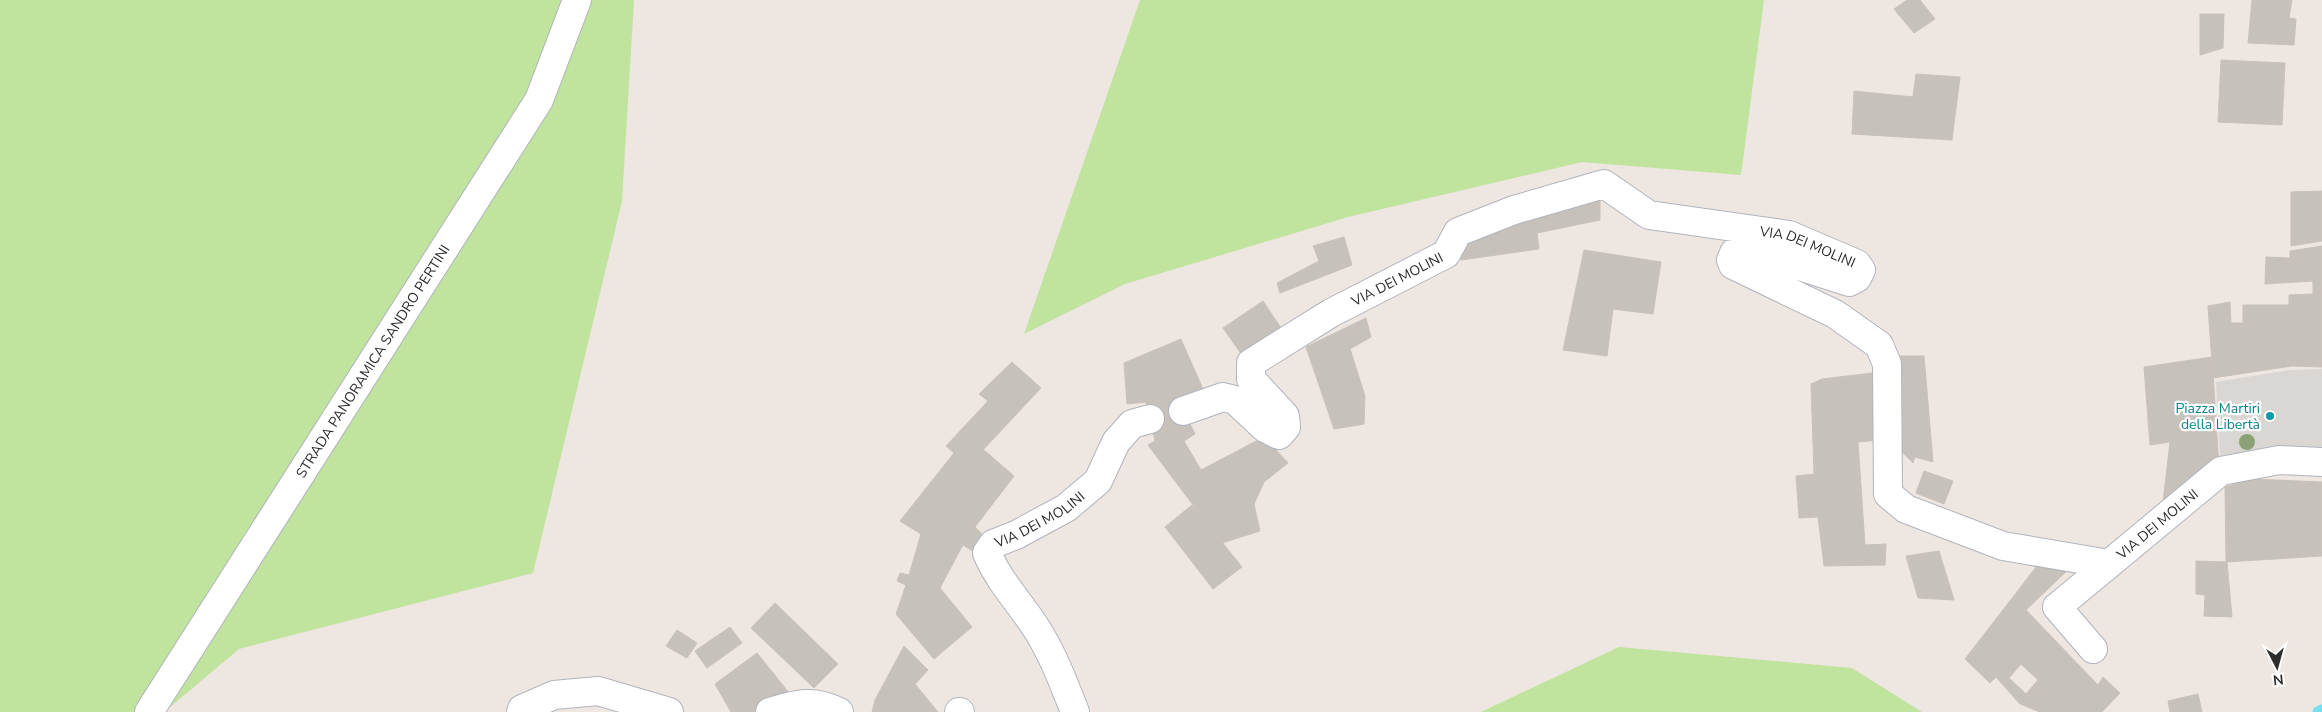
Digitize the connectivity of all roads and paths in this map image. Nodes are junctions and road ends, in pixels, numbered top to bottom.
1 (577, 0) edge
2 (1184, 411) tunnel mouth
3 (1150, 419) tunnel mouth
4 (2322, 462) edge
5 (2109, 564) junction
6 (2093, 649) dead end
7 (149, 712) edge
8 (521, 712) edge
9 (669, 712) edge
10 (770, 712) edge
11 (839, 712) edge
12 (1075, 712) edge

1 - 7 street, STRADA PANORAMICA SANDRO PERTINI
2 - 5 street, VIA DEI MOLINI
3 - 12 street, VIA DEI MOLINI
4 - 5 street, VIA DEI MOLINI
5 - 6 street
8 - 9 street
10 - 11 street

